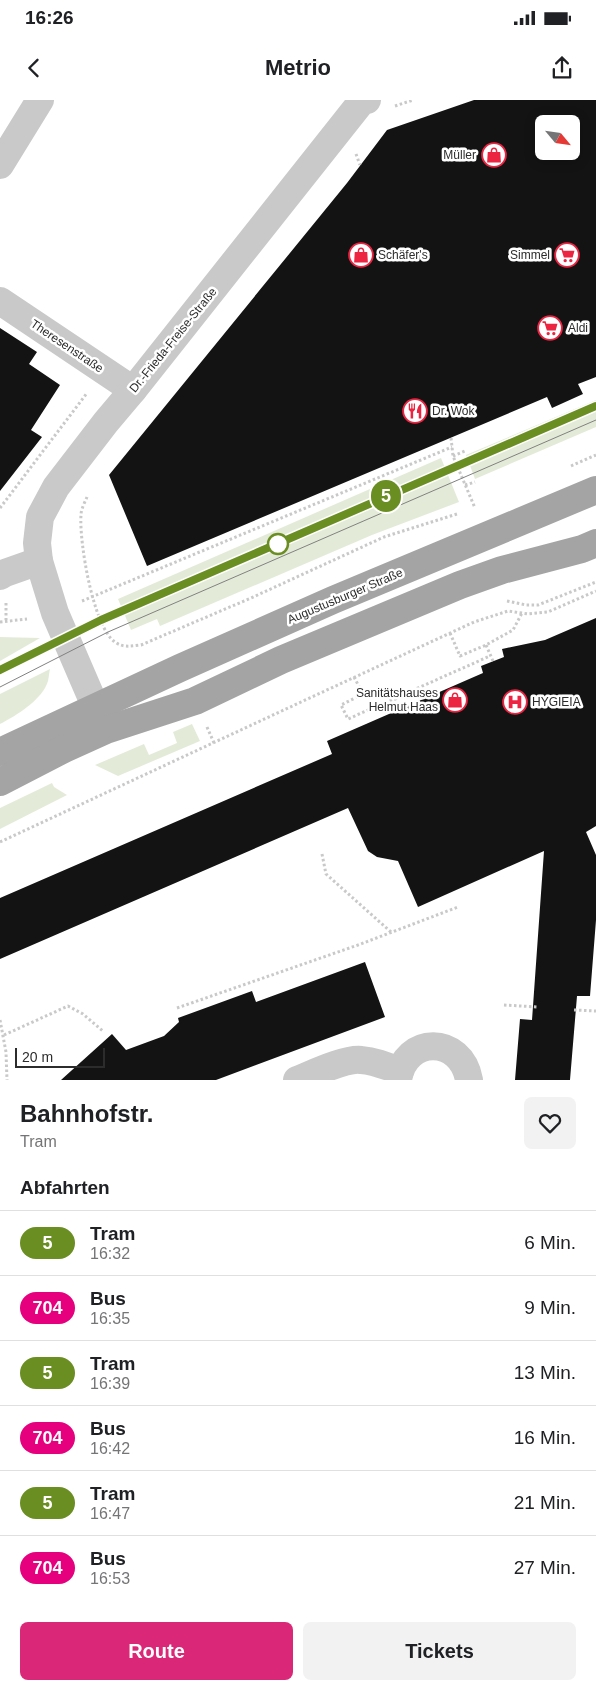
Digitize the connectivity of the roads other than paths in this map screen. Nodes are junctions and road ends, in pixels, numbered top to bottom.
1 (40, 100) edge
2 (367, 100) edge
3 (0, 165) edge
4 (0, 301) edge
5 (133, 390) junction
6 (596, 490) edge
7 (596, 543) edge
8 (39, 561) junction
9 (0, 576) edge
10 (101, 719) junction
11 (0, 752) edge
12 (0, 782) edge
13 (399, 1076) edge
14 (297, 1080) edge
15 (469, 1080) edge

1 - 3 street
2 - 5 street, Dr.-Frieda-Freise-Straße
4 - 5 street, Theresenstraße
5 - 8 street, Dr.-Frieda-Freise-Straße
6 - 10 main road, Augustusburger Straße
7 - 10 main road, Augustusburger Straße
8 - 9 street
8 - 10 street
10 - 11 main road, Augustusburger Straße
10 - 12 main road, Augustusburger Straße
13 - 14 street
13 - 15 street

